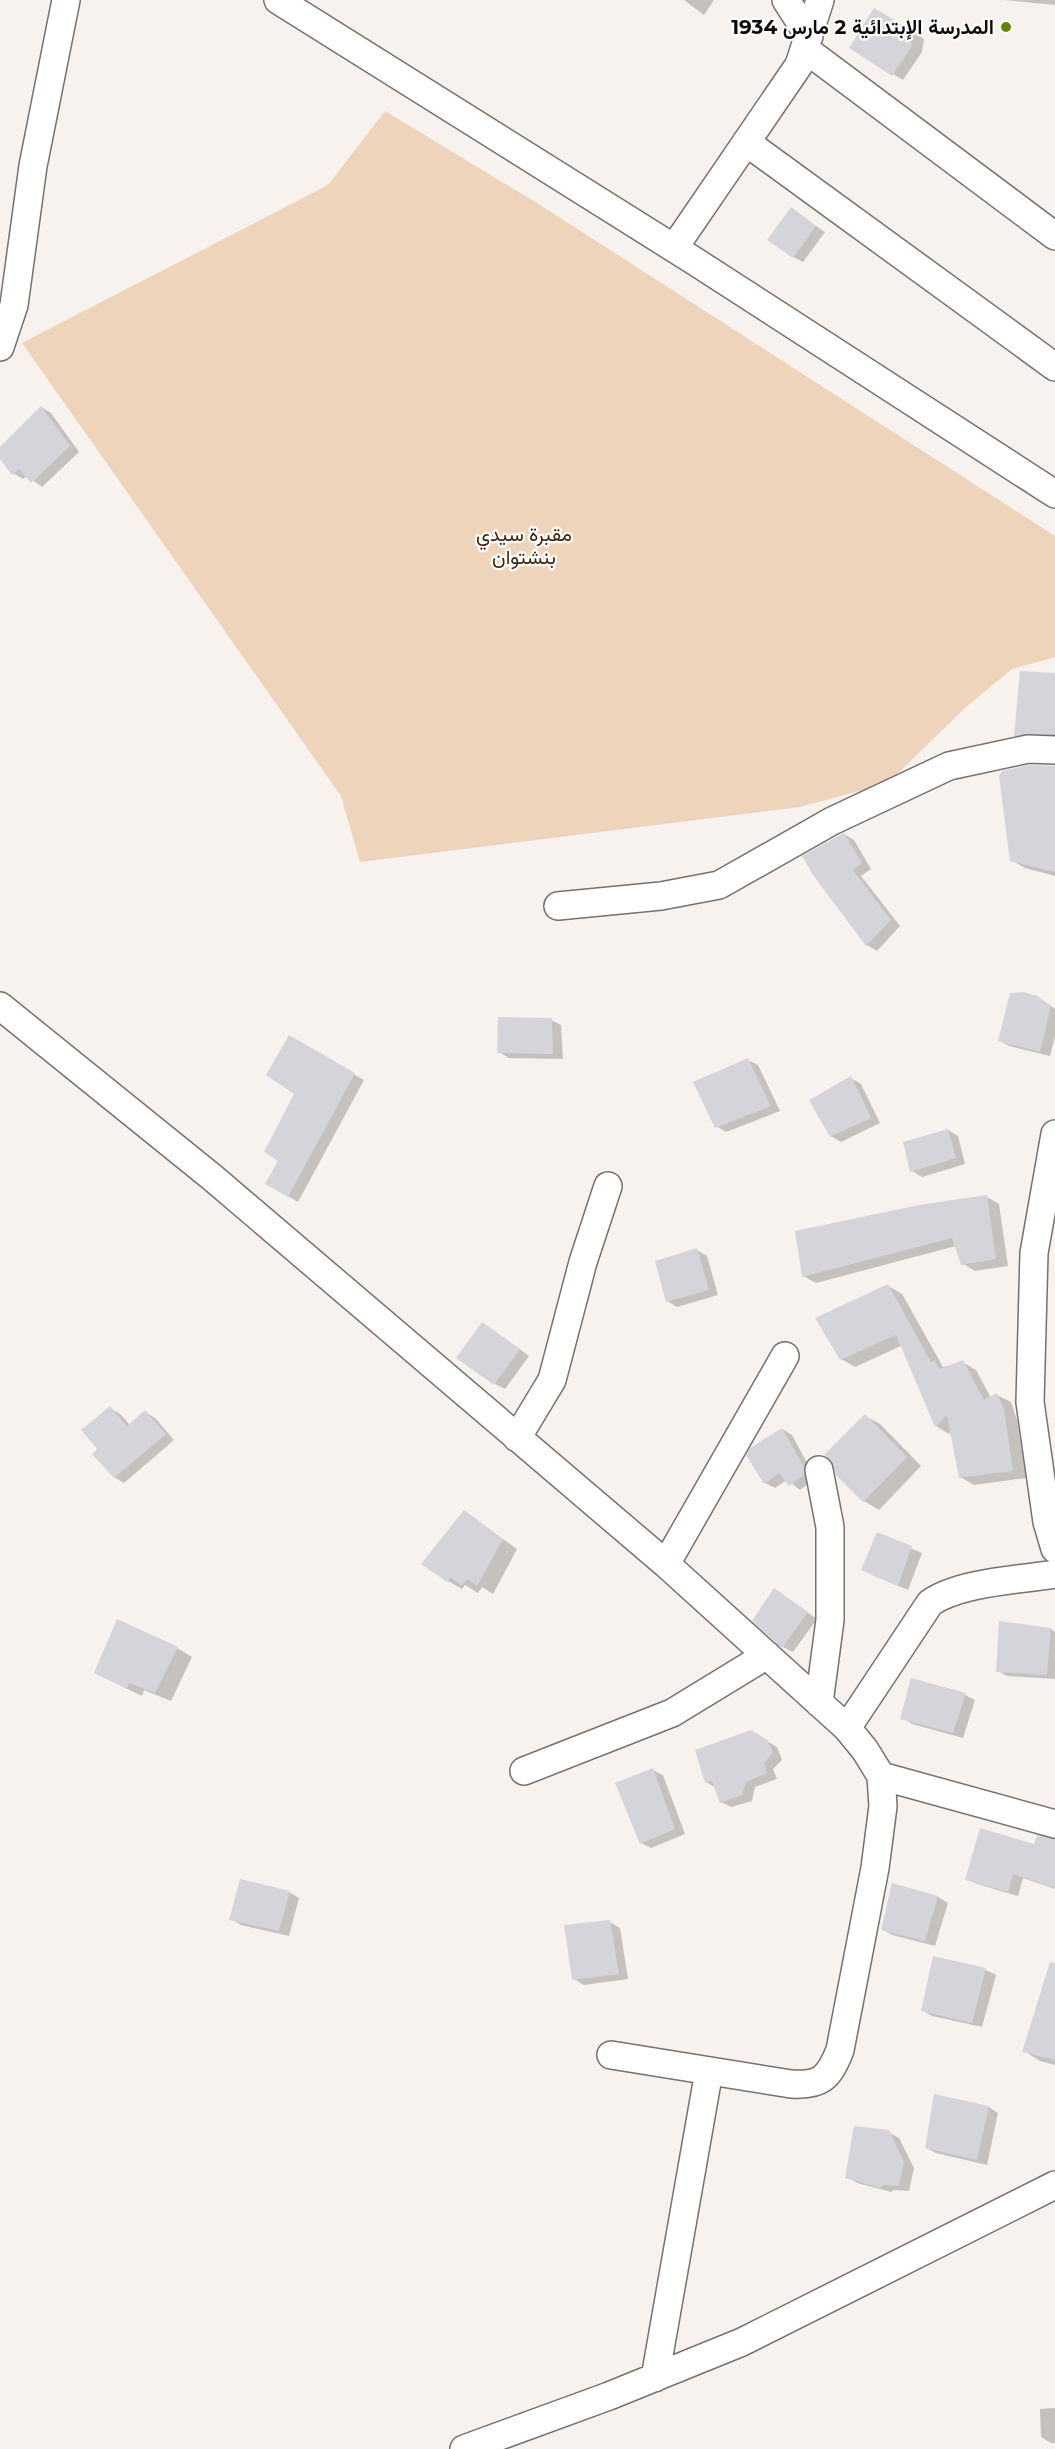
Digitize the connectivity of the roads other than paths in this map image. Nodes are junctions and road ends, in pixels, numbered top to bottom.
1 (66, 0) edge
2 (278, 0) edge
3 (786, 0) edge
4 (820, 0) edge
5 (807, 43) junction
6 (746, 142) junction
7 (1055, 236) edge
8 (675, 248) junction
9 (0, 347) edge
10 (1055, 367) edge
11 (1055, 494) edge
12 (1055, 750) edge
13 (558, 906) dead end
14 (0, 1006) edge
15 (1055, 1134) edge
16 (608, 1186) dead end
17 (1043, 1355) edge
18 (785, 1356) dead end
19 (517, 1438) junction
20 (819, 1470) dead end
21 (1055, 1549) edge
22 (666, 1564) junction
23 (1055, 1574) edge
24 (767, 1655) junction
25 (819, 1703) junction
26 (847, 1728) junction
27 (524, 1771) dead end
28 (881, 1776) junction
29 (1055, 1824) edge
30 (611, 2055) dead end
31 (708, 2071) junction
32 (1055, 2186) edge
33 (655, 2378) junction
34 (464, 2449) edge

1 - 9 street
2 - 8 street
3 - 5 street
4 - 5 street
5 - 6 street
5 - 7 street
6 - 8 street
6 - 10 street
8 - 11 street
12 - 13 street
14 - 19 street
15 - 17 street
16 - 19 street
17 - 21 street
18 - 22 street
19 - 22 street
20 - 25 street
22 - 24 street
23 - 26 street
24 - 25 street
24 - 27 street
25 - 26 street
26 - 28 street
28 - 29 street
28 - 31 street
30 - 31 street
31 - 33 street
32 - 33 street
33 - 34 street

